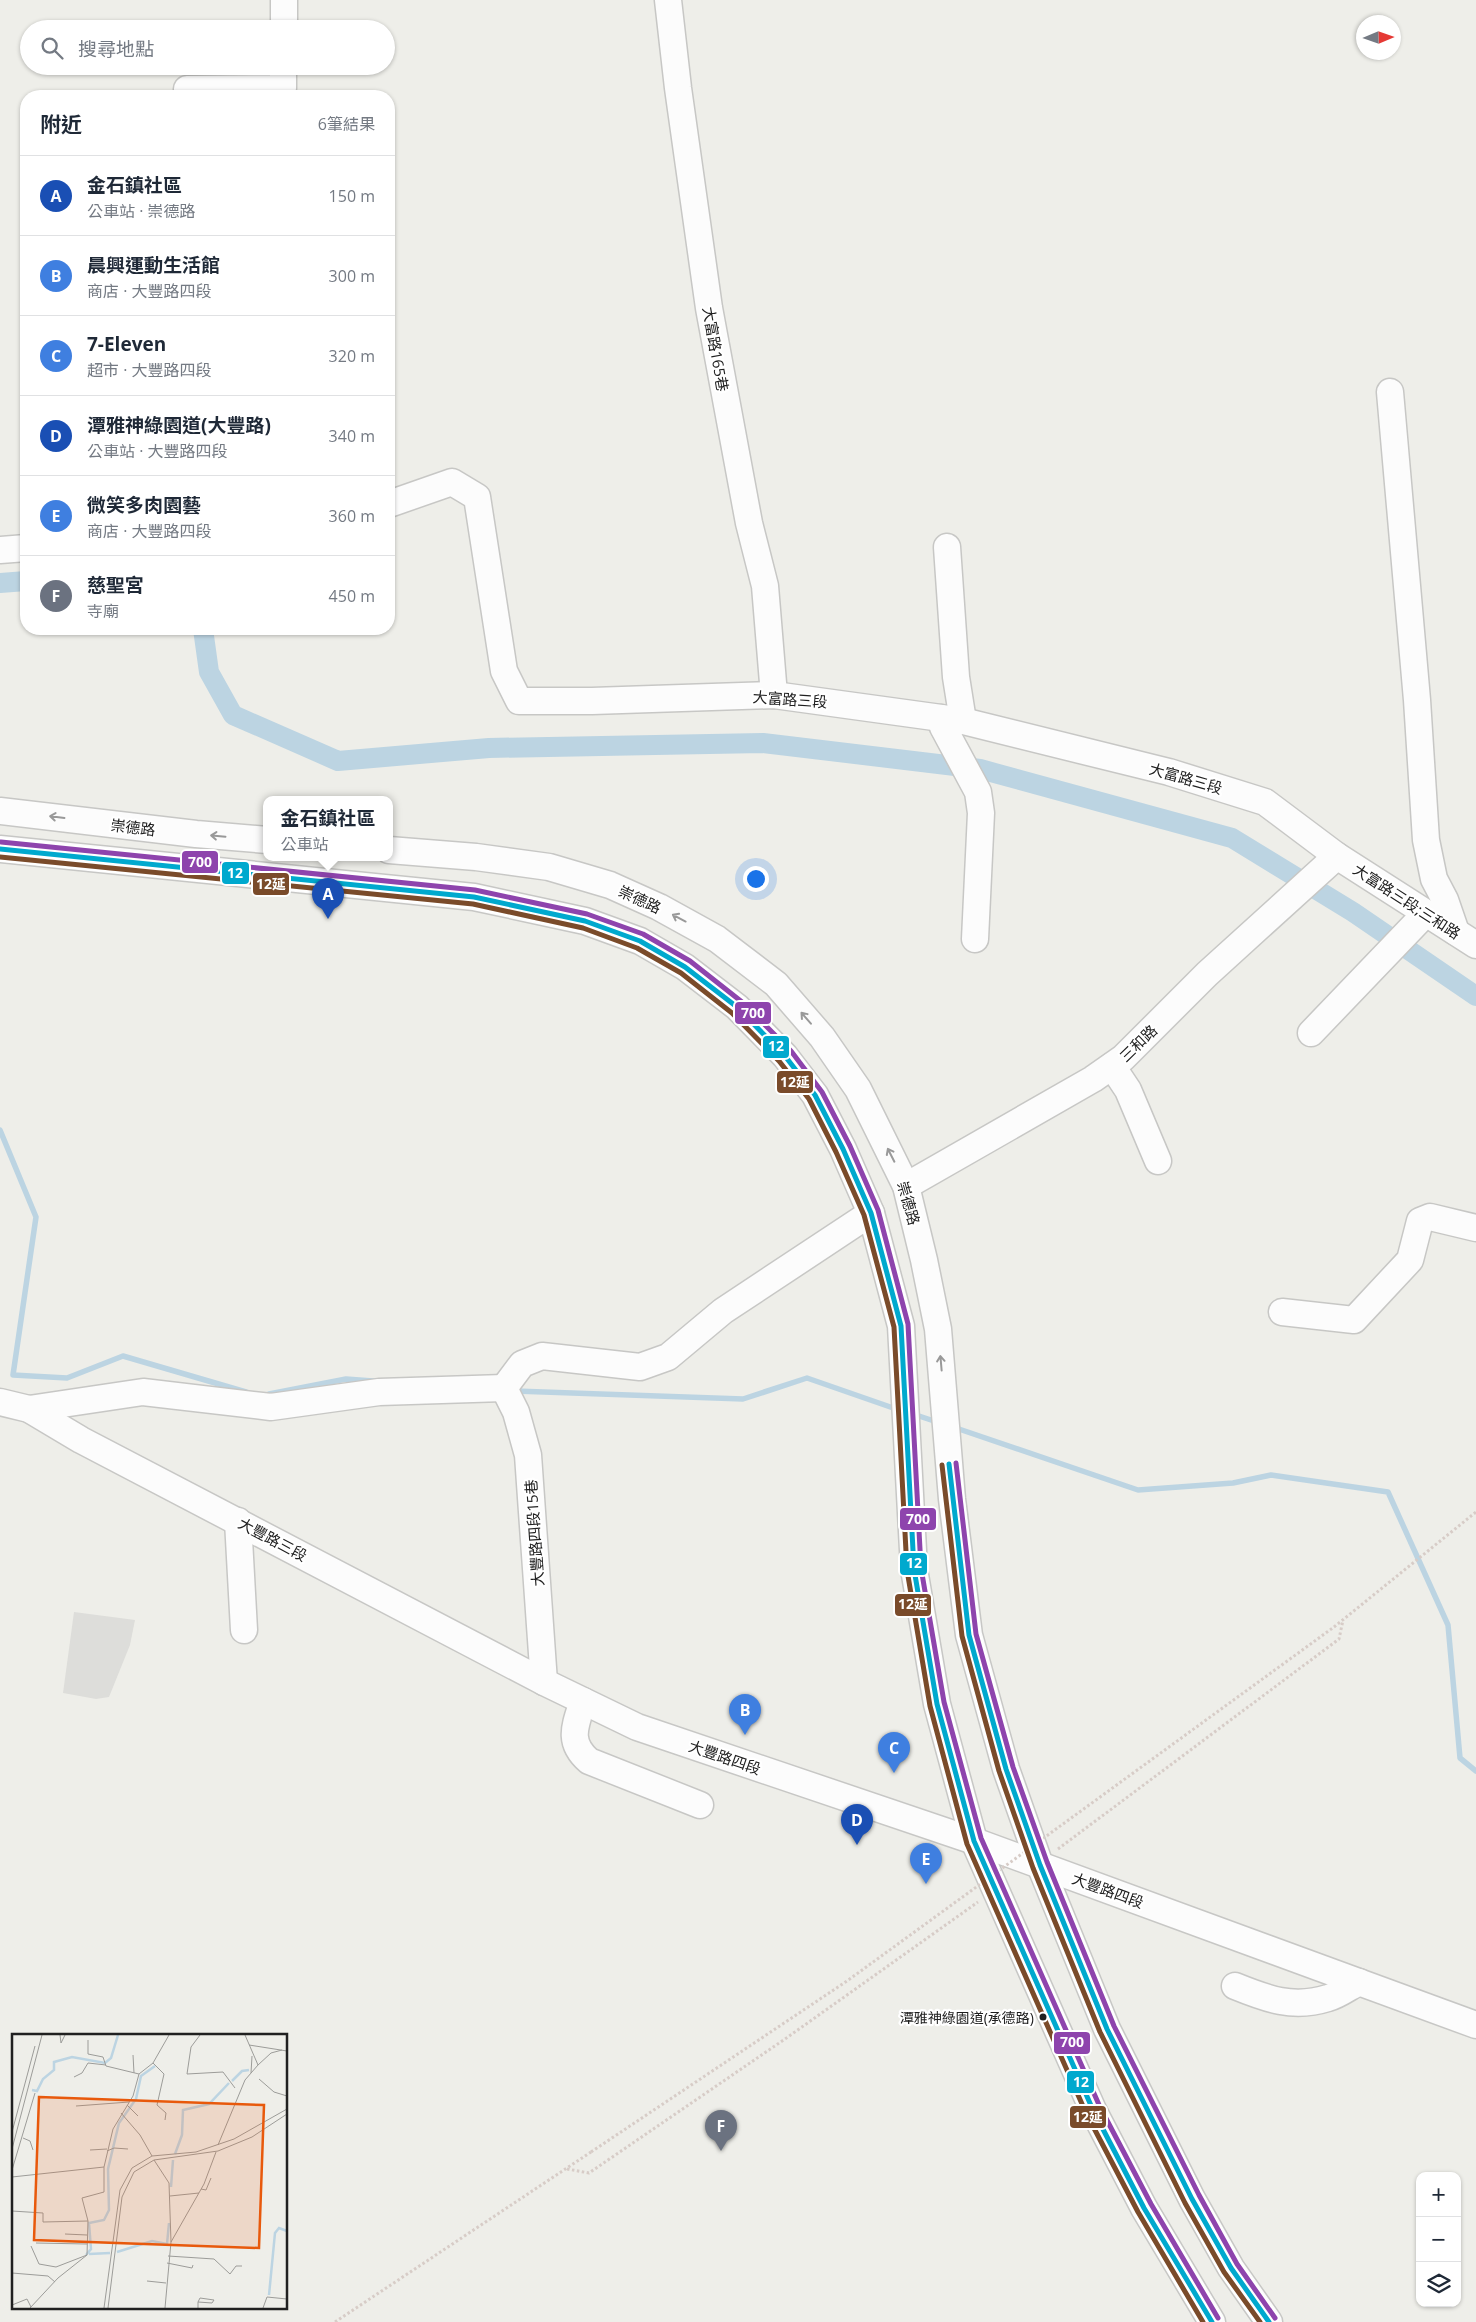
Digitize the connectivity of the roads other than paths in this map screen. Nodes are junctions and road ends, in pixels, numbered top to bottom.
1 (284, 0) edge
2 (668, 0) edge
3 (284, 20) edge
4 (283, 75) edge
5 (187, 90) edge
6 (1390, 392) dead end
7 (395, 502) edge
8 (947, 547) dead end
9 (20, 548) edge
10 (0, 550) edge
11 (774, 695) junction
12 (952, 730) junction
13 (0, 811) edge
14 (263, 840) edge
15 (0, 849) edge
16 (393, 850) edge
17 (1337, 856) junction
18 (1426, 913) junction
19 (975, 939) dead end
20 (1466, 939) edge
21 (1311, 1034) dead end
22 (1112, 1066) junction
23 (1158, 1161) dead end
24 (906, 1186) junction
25 (871, 1213) junction
26 (1476, 1228) edge
27 (1282, 1312) dead end
28 (504, 1388) junction
29 (0, 1402) edge
30 (30, 1409) junction
31 (238, 1521) junction
32 (244, 1630) dead end
33 (544, 1682) junction
34 (582, 1701) junction
35 (700, 1805) dead end
36 (974, 1841) junction
37 (1040, 1865) junction
38 (1359, 1982) junction
39 (1235, 1986) dead end
40 (1476, 2025) edge
41 (1212, 2322) edge
42 (1268, 2322) edge

1 - 3 street
2 - 11 street, 大富路165巷
4 - 5 street
6 - 20 street
7 - 11 street, 大富路三段
8 - 12 street
9 - 10 street
11 - 12 street, 大富路三段
12 - 17 street, 大富路三段
12 - 19 street
14 -> 13 street, 崇德路
15 - 25 street
24 -> 16 street, 崇德路
17 - 18 street, 大富路三段;三和路
17 - 22 street, 三和路
18 - 20 street, 大富路三段;三和路
18 - 21 street
22 - 23 street
22 - 24 street, 三和路
37 -> 24 street, 崇德路
25 - 28 street
25 - 36 street
26 - 27 street
28 - 30 street
28 - 33 street, 大豐路四段15巷
29 - 30 street, 大豐路三段
30 - 31 street, 大豐路三段
31 - 32 street
31 - 33 street, 大豐路三段
33 - 34 street, 大豐路四段
34 - 35 street
34 - 36 street, 大豐路四段
36 - 37 street, 大豐路四段
36 - 41 street
37 - 38 street, 大豐路四段
37 - 42 street, 崇德路
38 - 39 street
38 - 40 street, 大豐路四段

